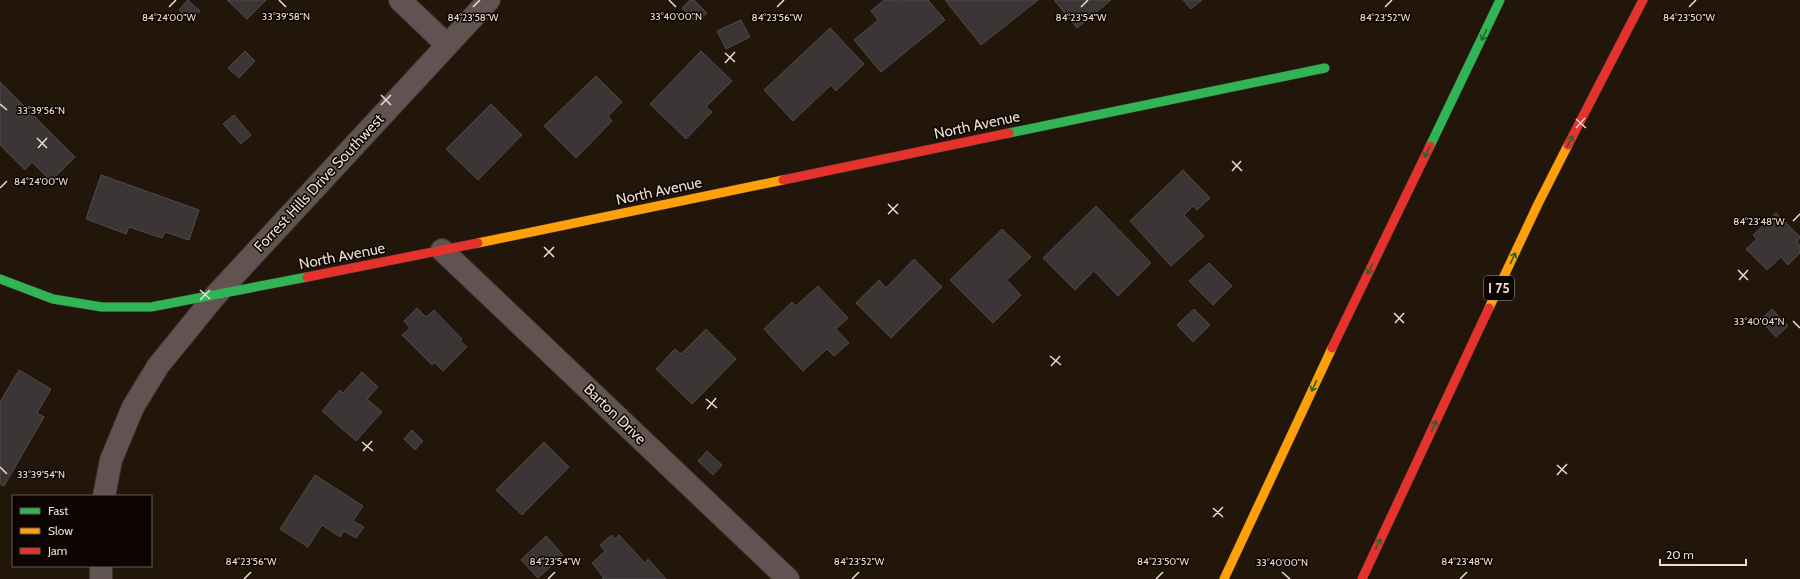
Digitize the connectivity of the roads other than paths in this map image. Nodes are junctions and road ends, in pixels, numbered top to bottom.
1 (400, 0) edge
2 (488, 0) edge
3 (1500, 0) edge
4 (1643, 0) edge
5 (446, 45) junction
6 (1325, 68) dead end
7 (442, 250) junction
8 (0, 279) edge
9 (215, 296) junction
10 (104, 495) edge
11 (101, 567) edge
12 (101, 579) edge
13 (788, 579) edge
14 (1224, 579) edge
15 (1362, 579) edge

1 - 5 street
2 - 5 street, Forrest Hills Drive Southwest
3 -> 14 main road
15 -> 4 main road, I 75
5 - 9 street, Forrest Hills Drive Southwest
6 - 7 main road, North Avenue
7 - 9 main road, North Avenue
7 - 13 street, Barton Drive
8 - 9 main road, North Avenue
9 - 10 street, Forrest Hills Drive Southwest
11 - 12 street

